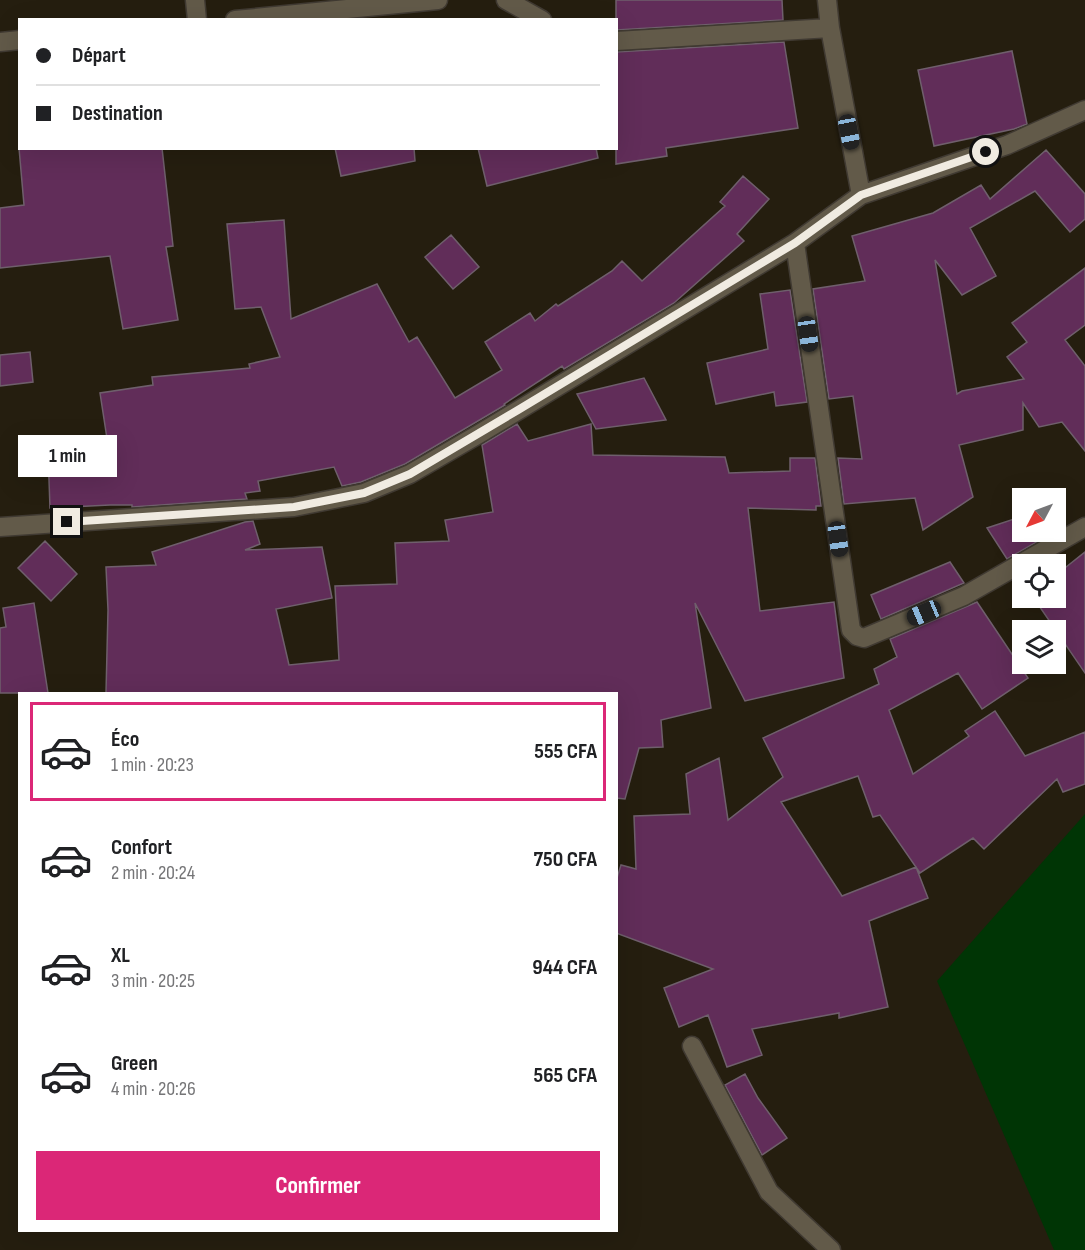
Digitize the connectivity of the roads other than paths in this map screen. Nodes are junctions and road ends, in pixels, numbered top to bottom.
1 (195, 0) edge
2 (438, 0) edge
3 (506, 0) edge
4 (827, 0) edge
5 (197, 18) edge
6 (255, 18) edge
7 (538, 18) edge
8 (830, 28) junction
9 (18, 40) edge
10 (618, 41) edge
11 (0, 42) edge
12 (1085, 110) edge
13 (861, 195) junction
14 (795, 243) junction
15 (0, 527) edge
16 (1085, 527) edge
17 (692, 1046) dead end
18 (831, 1250) edge

1 - 5 street
2 - 6 street
3 - 7 street
4 - 8 street
8 - 10 street
8 - 13 street
9 - 11 street
12 - 13 street
13 - 14 street
14 - 15 street
14 - 16 street
17 - 18 street

